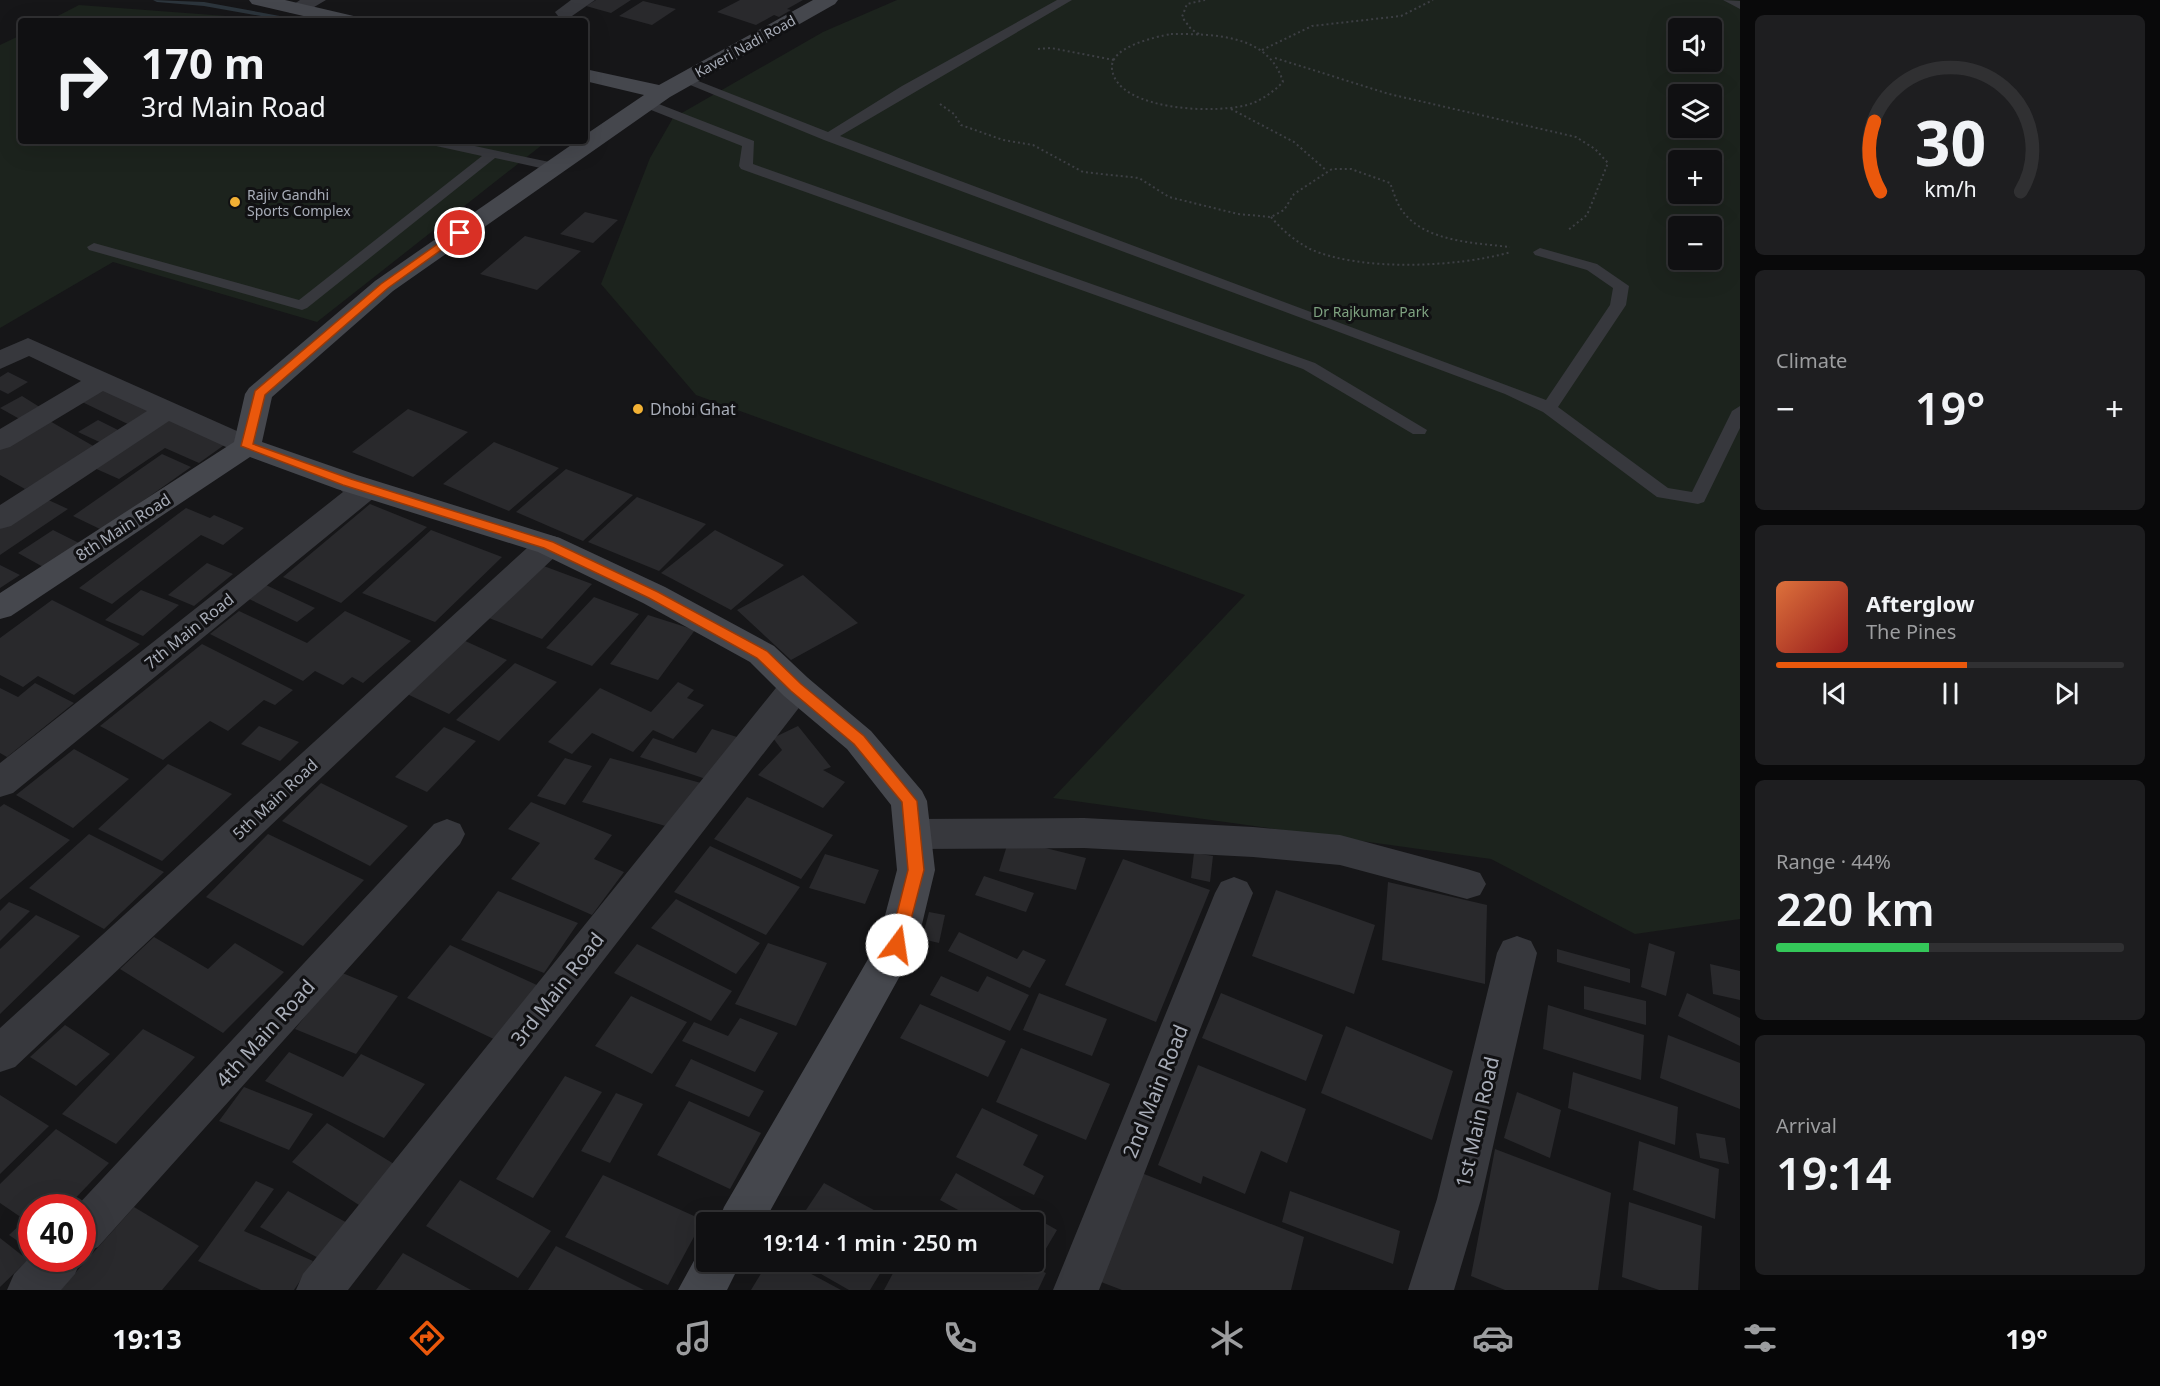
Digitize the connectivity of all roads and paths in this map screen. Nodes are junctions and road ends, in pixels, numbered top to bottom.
1 (259, 0) edge
2 (316, 0) edge
3 (585, 0) edge
4 (824, 0) edge
5 (1066, 0) edge
6 (1205, 0) edge
7 (1433, 0) edge
8 (1729, 0) edge
9 (1740, 5) edge
10 (297, 9) junction
11 (565, 12) dead end
12 (338, 18) edge
13 (1199, 34) junction
14 (1033, 49) dead end
15 (1261, 51) junction
16 (1275, 58) junction
17 (1114, 60) junction
18 (588, 76) edge
19 (664, 92) junction
20 (937, 102) dead end
21 (1230, 109) junction
22 (829, 137) junction
23 (446, 144) edge
24 (588, 144) edge
25 (588, 144) edge
26 (492, 154) junction
27 (554, 167) junction
28 (1328, 171) junction
29 (1271, 217) junction
30 (94, 247) dead end
31 (1520, 249) junction
32 (1540, 252) junction
33 (0, 361) edge
34 (102, 380) junction
35 (1549, 408) junction
36 (167, 410) junction
37 (1740, 411) edge
38 (1419, 430) dead end
39 (0, 441) edge
40 (247, 446) junction
41 (347, 482) junction
42 (0, 519) edge
43 (549, 545) junction
44 (0, 608) edge
45 (796, 687) junction
46 (0, 783) edge
47 (447, 834) dead end
48 (912, 834) junction
49 (1467, 884) dead end
50 (1234, 893) dead end
51 (1516, 953) dead end
52 (0, 1054) edge
53 (746, 1212) edge
54 (96, 1217) edge
55 (46, 1272) edge
56 (712, 1272) edge
57 (30, 1290) edge
58 (320, 1290) edge
59 (701, 1290) edge
60 (1076, 1290) edge
61 (1431, 1290) edge

1 - 10 street
2 - 10 street
3 - 11 street
4 - 19 street, Kaveri Nadi Road
5 - 22 lane
6 - 13 path
7 - 15 path
8 - 9 lane
10 - 12 street
13 - 15 path
13 - 17 path
14 - 17 path
15 - 16 path
16 - 21 path
16 - 32 path
17 - 21 path
18 - 19 street
19 - 22 lane
19 - 24 street
19 - 38 lane
20 - 29 path
21 - 28 path
22 - 35 lane
23 - 26 lane
25 - 27 street
26 - 27 lane
26 - 30 lane
27 - 40 street
28 - 29 path
28 - 31 path
29 - 31 path
31 - 32 path
32 - 35 lane
33 - 34 street
34 - 36 street
34 - 39 street
35 - 37 lane
36 - 40 street
36 - 42 street
40 - 41 street
40 - 44 street, 8th Main Road
41 - 43 street
41 - 46 street, 7th Main Road
43 - 45 street
43 - 52 street, 5th Main Road
45 - 48 street
45 - 58 street, 3rd Main Road
47 - 54 street, 4th Main Road
48 - 49 street
48 - 53 street
50 - 60 street, 2nd Main Road
51 - 61 street, 1st Main Road
55 - 57 street
56 - 59 street

